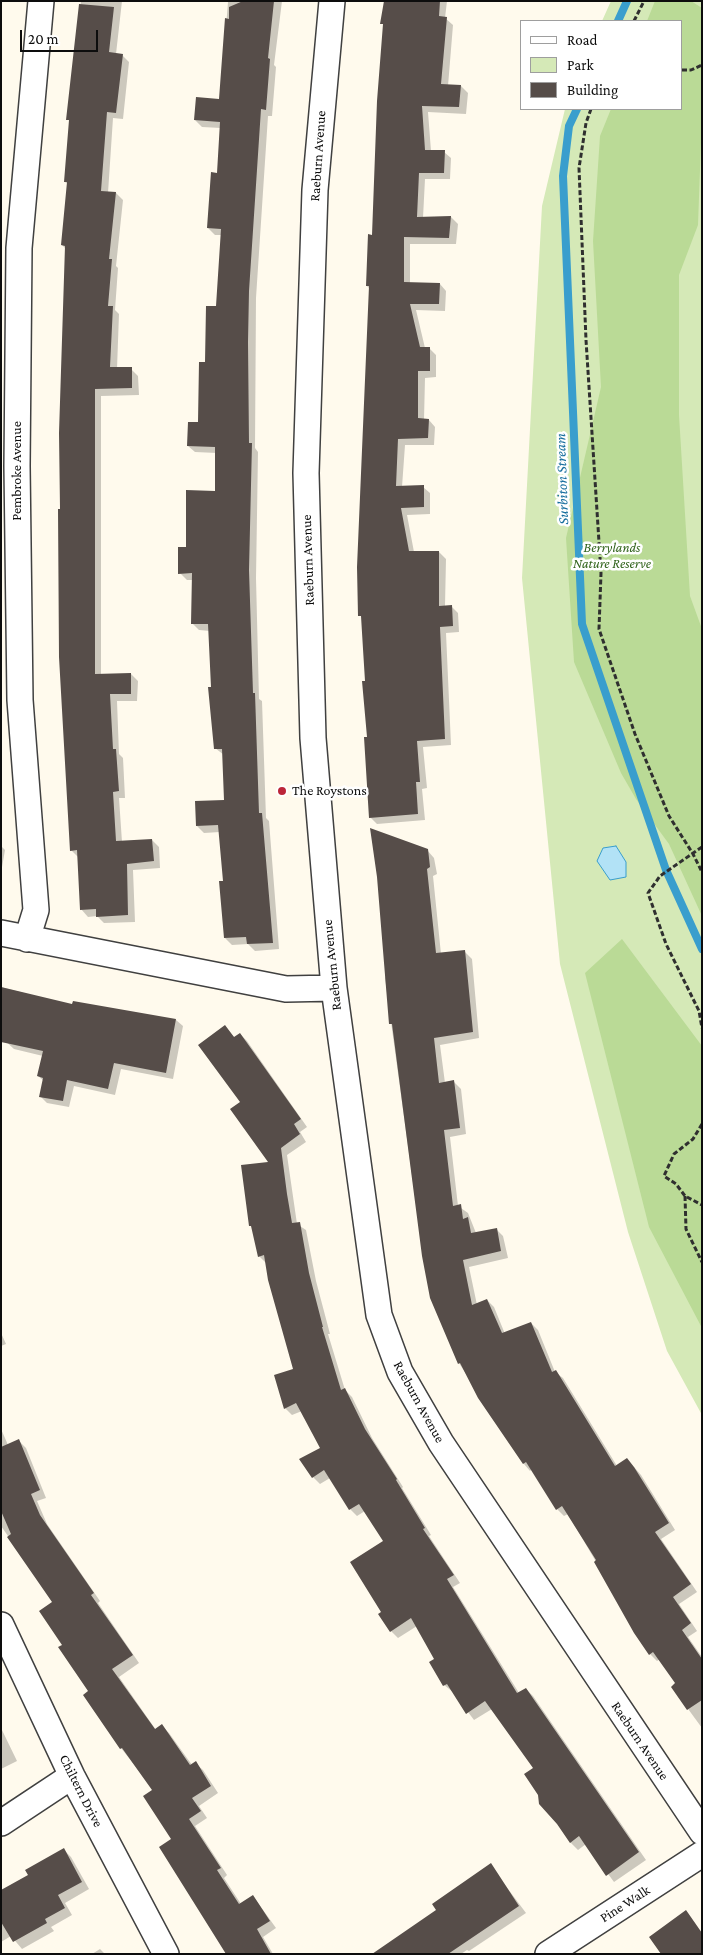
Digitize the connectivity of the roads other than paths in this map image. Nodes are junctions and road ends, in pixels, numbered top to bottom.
1 (41, 1) edge
2 (332, 1) edge
3 (1, 933) edge
4 (27, 939) junction
5 (334, 988) junction
6 (1, 1625) edge
7 (72, 1776) junction
8 (1, 1823) edge
9 (702, 1832) edge
10 (702, 1854) edge
11 (166, 1954) edge
12 (548, 1954) edge

1 - 4 street, Pembroke Avenue
2 - 5 street, Raeburn Avenue
3 - 4 street
4 - 5 street
5 - 9 street, Raeburn Avenue
6 - 7 street, Chiltern Drive
7 - 8 street
7 - 11 street, Chiltern Drive
10 - 12 street, Pine Walk

